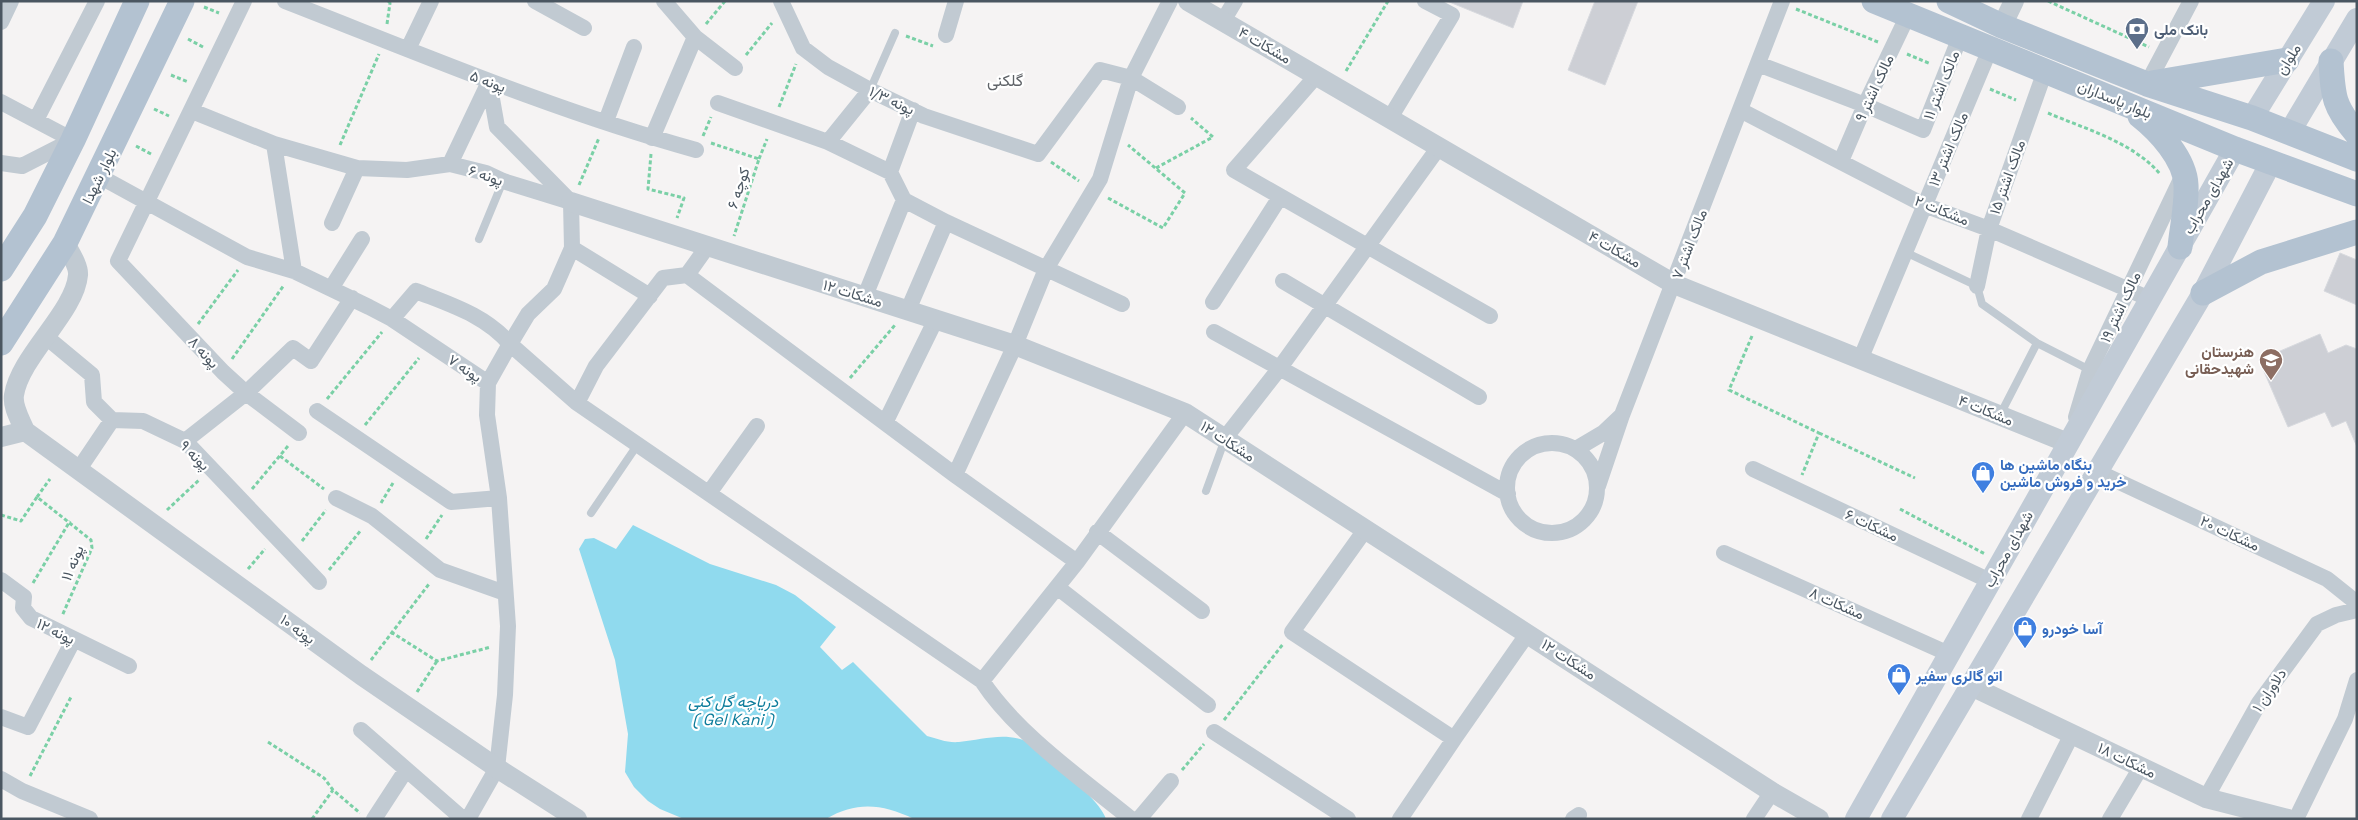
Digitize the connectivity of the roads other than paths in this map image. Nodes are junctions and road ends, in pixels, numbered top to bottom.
1 (12, 1) edge
2 (97, 1) edge
3 (136, 1) edge
4 (182, 1) edge
5 (244, 1) edge
6 (285, 1) edge
7 (430, 1) edge
8 (535, 1) edge
9 (664, 1) edge
10 (781, 1) edge
11 (956, 1) edge
12 (1170, 1) edge
13 (1188, 1) edge
14 (1235, 1) edge
15 (1425, 1) edge
16 (1782, 1) edge
17 (1874, 1) edge
18 (1949, 1) edge
19 (2014, 1) edge
20 (2191, 1) edge
21 (2324, 1) edge
22 (1908, 15) junction
23 (2357, 19) edge
24 (1223, 21) junction
25 (1, 22) edge
26 (2002, 26) junction
27 (584, 28) dead end
28 (895, 33) road end
29 (946, 35) road end
30 (1960, 37) junction
31 (695, 38) junction
32 (634, 47) dead end
33 (408, 49) junction
34 (1990, 49) junction
35 (2287, 60) junction
36 (2331, 60) junction
37 (1758, 64) junction
38 (735, 68) dead end
39 (2045, 71) junction
40 (1317, 75) junction
41 (1131, 78) junction
42 (488, 82) junction
43 (2147, 84) junction
44 (870, 90) junction
45 (1, 102) edge
46 (718, 103) dead end
47 (2127, 104) junction
48 (1865, 105) junction
49 (1178, 107) road end
50 (913, 110) junction
51 (1740, 110) junction
52 (192, 111) junction
53 (1390, 118) junction
54 (2252, 118) junction
55 (36, 120) junction
56 (606, 122) junction
57 (2289, 133) junction
58 (2357, 134) edge
59 (652, 138) junction
60 (73, 140) junction
61 (828, 142) junction
62 (274, 144) junction
63 (703, 146) road end
64 (1439, 147) junction
65 (2235, 148) junction
66 (2357, 159) edge
67 (1841, 161) junction
68 (2272, 162) junction
69 (1, 163) edge
70 (450, 164) junction
71 (357, 168) junction
72 (890, 172) junction
73 (2183, 174) junction
74 (99, 176) junction
75 (503, 181) junction
76 (2357, 194) edge
77 (1280, 197) junction
78 (904, 200) junction
79 (571, 202) junction
80 (148, 203) junction
81 (1924, 205) junction
82 (946, 222) junction
83 (332, 223) dead end
84 (1989, 229) junction
85 (2357, 232) edge
86 (362, 239) dead end
87 (479, 239) dead end
88 (66, 243) junction
89 (1368, 246) junction
90 (2180, 246) junction
91 (707, 247) junction
92 (572, 248) junction
93 (1905, 252) junction
94 (1, 269) edge
95 (1046, 269) junction
96 (294, 271) junction
97 (687, 275) junction
98 (1283, 281) dead end
99 (1674, 284) junction
100 (1977, 286) junction
101 (332, 288) junction
102 (2127, 291) junction
103 (2203, 293) junction
104 (650, 296) junction
105 (865, 296) junction
106 (352, 298) junction
107 (2150, 299) junction
108 (1213, 302) dead end
109 (1122, 304) dead end
110 (1324, 306) junction
111 (908, 310) junction
112 (1490, 316) dead end
113 (392, 319) junction
114 (936, 319) junction
115 (1214, 332) dead end
116 (45, 336) junction
117 (1, 343) edge
118 (2037, 343) junction
119 (510, 344) junction
120 (1014, 345) junction
121 (1860, 360) junction
122 (1279, 369) junction
123 (2098, 374) junction
124 (488, 383) junction
125 (246, 393) junction
126 (1480, 397) dead end
127 (577, 403) junction
128 (317, 411) dead end
129 (1185, 412) junction
130 (1622, 415) junction
131 (2000, 416) junction
132 (112, 420) junction
133 (884, 423) junction
134 (757, 426) dead end
135 (25, 431) junction
136 (299, 433) dead end
137 (1, 437) edge
138 (1225, 438) junction
139 (185, 440) junction
140 (2068, 443) junction
141 (638, 444) junction
142 (1576, 449) junction
143 (79, 469) junction
144 (1753, 469) dead end
145 (2098, 472) junction
146 (955, 475) junction
147 (1598, 486) junction
148 (1206, 491) dead end
149 (709, 493) junction
150 (1508, 494) junction
151 (336, 498) road end
152 (499, 498) junction
153 (592, 513) dead end
154 (1365, 530) junction
155 (1097, 532) junction
156 (1724, 553) dead end
157 (1077, 562) junction
158 (1995, 572) junction
159 (1, 580) edge
160 (319, 582) dead end
161 (1057, 586) junction
162 (505, 593) junction
163 (2357, 603) edge
164 (2357, 610) edge
165 (1202, 611) dead end
166 (1528, 633) junction
167 (74, 639) junction
168 (1949, 654) junction
169 (129, 666) dead end
170 (2357, 680) edge
171 (982, 681) junction
172 (1971, 686) junction
173 (1208, 705) dead end
174 (1, 717) edge
175 (361, 730) dead end
176 (1214, 732) road end
177 (2072, 734) junction
178 (1454, 739) junction
179 (2141, 767) junction
180 (497, 768) junction
181 (406, 770) junction
182 (1, 779) edge
183 (1172, 781) road end
184 (1772, 792) junction
185 (2206, 798) junction
186 (90, 819) edge
187 (374, 819) edge
188 (463, 819) edge
189 (468, 819) edge
190 (577, 819) edge
191 (1130, 819) edge
192 (1139, 819) edge
193 (1348, 819) edge
194 (1400, 819) edge
195 (1754, 819) edge
196 (1818, 819) edge
197 (1856, 819) edge
198 (1892, 819) edge
199 (2029, 819) edge
200 (2110, 819) edge
201 (2288, 819) edge
202 (2296, 819) edge

1 - 25 street
2 - 55 street
3 - 60 main road
4 - 74 main road, بلوار شهدا
5 - 52 street
6 - 33 street, پونه ۵
7 - 33 street
8 - 27 street
9 - 31 street
10 - 44 street, پونه ۱/۳
11 - 29 street
12 - 41 street
13 - 24 street, مشکات ۴
14 - 24 street
15 - 53 street
16 - 37 street, مالک اشتر ۷
17 - 22 main road, بلوار پاسداران
18 - 26 main road, بلوار پاسداران
19 - 26 street
20 - 43 street
21 - 35 main road, ملوان
22 - 30 main road, بلوار پاسداران
22 - 48 street, مالک اشتر ۹
23 - 36 main road
24 - 40 street, مشکات ۴
26 - 43 main road, بلوار پاسداران
28 - 44 lane
30 - 34 main road, بلوار پاسداران
30 - 48 street, مالک اشتر ۱۱
31 - 38 street
31 - 59 street
32 - 56 street
33 - 42 street, پونه ۵
34 - 39 main road, بلوار پاسداران
34 - 81 street, مالک اشتر ۱۳
35 - 43 main road
35 - 54 main road, ملوان
36 - 57 main road
36 - 58 main road
37 - 48 street
37 - 51 street, مالک اشتر ۷
39 - 47 main road, بلوار پاسداران
39 - 84 street, مالک اشتر ۱۵
40 - 53 street, مشکات ۴
40 - 77 street
41 - 49 street
41 - 50 street, پونه ۱/۳
41 - 95 street
42 - 56 street, پونه ۵
42 - 70 street
42 - 79 street
43 - 54 main road, بلوار پاسداران
44 - 50 street, پونه ۱/۳
44 - 61 street
45 - 55 street
46 - 61 street
47 - 65 main road, بلوار پاسداران
47 - 73 main road
48 - 67 street, مالک اشتر ۹
50 - 72 street
51 - 67 street, مشکات ۲
51 - 99 street, مالک اشتر ۷
52 - 62 street, پونه ۶
52 - 80 street
53 - 64 street, مشکات ۴
54 - 57 main road, بلوار پاسداران
54 - 65 main road
55 - 60 street
56 - 59 street, پونه ۵
57 - 66 main road, بلوار پاسداران
57 - 68 main road
59 - 63 street, پونه ۵
60 - 69 street
60 - 94 main road
61 - 72 street
62 - 71 street, پونه ۶
62 - 96 street
64 - 89 street
64 - 99 street, مشکات ۴
65 - 68 main road, بلوار پاسداران
65 - 90 main road, شهدای محراب
67 - 81 street, مشکات ۲
68 - 76 main road, بلوار پاسداران
68 - 103 main road
70 - 71 street, پونه ۶
70 - 75 street, پونه ۶
71 - 83 street
72 - 78 street
73 - 90 main road
73 - 102 street, مالک اشتر ۱۹
74 - 80 street, پونه ۷
74 - 88 main road, بلوار شهدا
75 - 79 street, پونه ۶
75 - 87 lane
77 - 89 street
77 - 108 street
78 - 82 street
78 - 105 street
79 - 91 street, مشکات ۱۲
79 - 92 street
80 - 96 street, پونه ۷
80 - 125 street, پونه ۸
81 - 84 street, مشکات ۲
81 - 93 street, مالک اشتر ۱۳
82 - 95 street
82 - 111 street
84 - 100 street, مالک اشتر ۱۵
84 - 102 street, مشکات ۲
85 - 103 main road
86 - 101 street
88 - 116 street
88 - 117 main road, بلوار شهدا
89 - 110 street
89 - 112 street
90 - 107 main road, شهدای محراب
91 - 97 street
91 - 105 street, مشکات ۱۲
92 - 104 street
92 - 119 street
93 - 100 lane
93 - 121 street, مالک اشتر ۱۳
95 - 109 street
95 - 120 street
96 - 101 street, پونه ۷
97 - 104 street
97 - 133 street
98 - 110 street
99 - 121 street, مشکات ۴
99 - 130 street, مالک اشتر ۷
100 - 118 lane
101 - 106 street, پونه ۷
102 - 107 street, مشکات ۲
102 - 123 street, مالک اشتر ۱۹
103 - 145 main road
104 - 127 street
105 - 111 street, مشکات ۱۲
106 - 113 street, پونه ۷
106 - 125 street
107 - 123 main road, شهدای محراب
110 - 122 street
110 - 126 street
111 - 114 street, مشکات ۱۲
113 - 119 street
113 - 124 street, پونه ۷
114 - 120 street, مشکات ۱۲
114 - 133 street
115 - 122 street
116 - 132 street
116 - 135 street
118 - 123 lane
118 - 131 lane
119 - 124 street
119 - 127 street
120 - 129 street, مشکات ۱۲
120 - 146 street
121 - 131 street, مشکات ۴
122 - 138 street
122 - 150 street
123 - 140 main road, شهدای محراب
124 - 152 street, پونه ۷
125 - 136 street, پونه ۸
125 - 139 street
127 - 141 street
128 - 152 street
129 - 138 street, مشکات ۱۲
129 - 155 street
130 - 142 street
130 - 147 street, مالک اشتر ۷
131 - 140 street, مشکات ۴
132 - 139 street, پونه ۹
132 - 143 street
133 - 146 street
134 - 149 street
135 - 137 street
135 - 143 street, پونه ۱۰
138 - 148 lane
138 - 154 street, مشکات ۱۲
139 - 160 street, پونه ۹
140 - 158 main road, شهدای محراب
141 - 149 street
141 - 153 lane
142 - 147 street
142 - 150 street
143 - 180 street, پونه ۱۰
144 - 158 street, مشکات ۶
145 - 163 street, مشکات ۲۰
145 - 172 main road
146 - 157 street
147 - 150 street
149 - 171 street
151 - 162 street
152 - 162 street, پونه ۷
154 - 166 street, مشکات ۱۲
154 - 178 street
155 - 157 street
155 - 165 street
156 - 168 street, مشکات ۸
157 - 161 street
158 - 168 main road, شهدای محراب
159 - 167 street, پونه ۱۲
161 - 171 street
161 - 173 street
162 - 180 street, پونه ۷
164 - 185 street, دلاوران ۱
166 - 178 street
166 - 184 street, مشکات ۱۲
167 - 169 street, پونه ۱۲
167 - 174 street
168 - 197 main road, شهدای محراب
170 - 202 street
171 - 191 street
172 - 177 street, مشکات ۱۸
172 - 198 main road
175 - 181 street
176 - 193 street
177 - 179 street, مشکات ۱۸
177 - 199 street
178 - 194 street
179 - 185 street, مشکات ۱۸
179 - 200 street
180 - 189 street
180 - 190 street, پونه ۱۰
181 - 187 street
181 - 188 street
182 - 186 street
183 - 192 street
184 - 195 street
184 - 196 street, مشکات ۱۲
185 - 201 street, مشکات ۱۸

